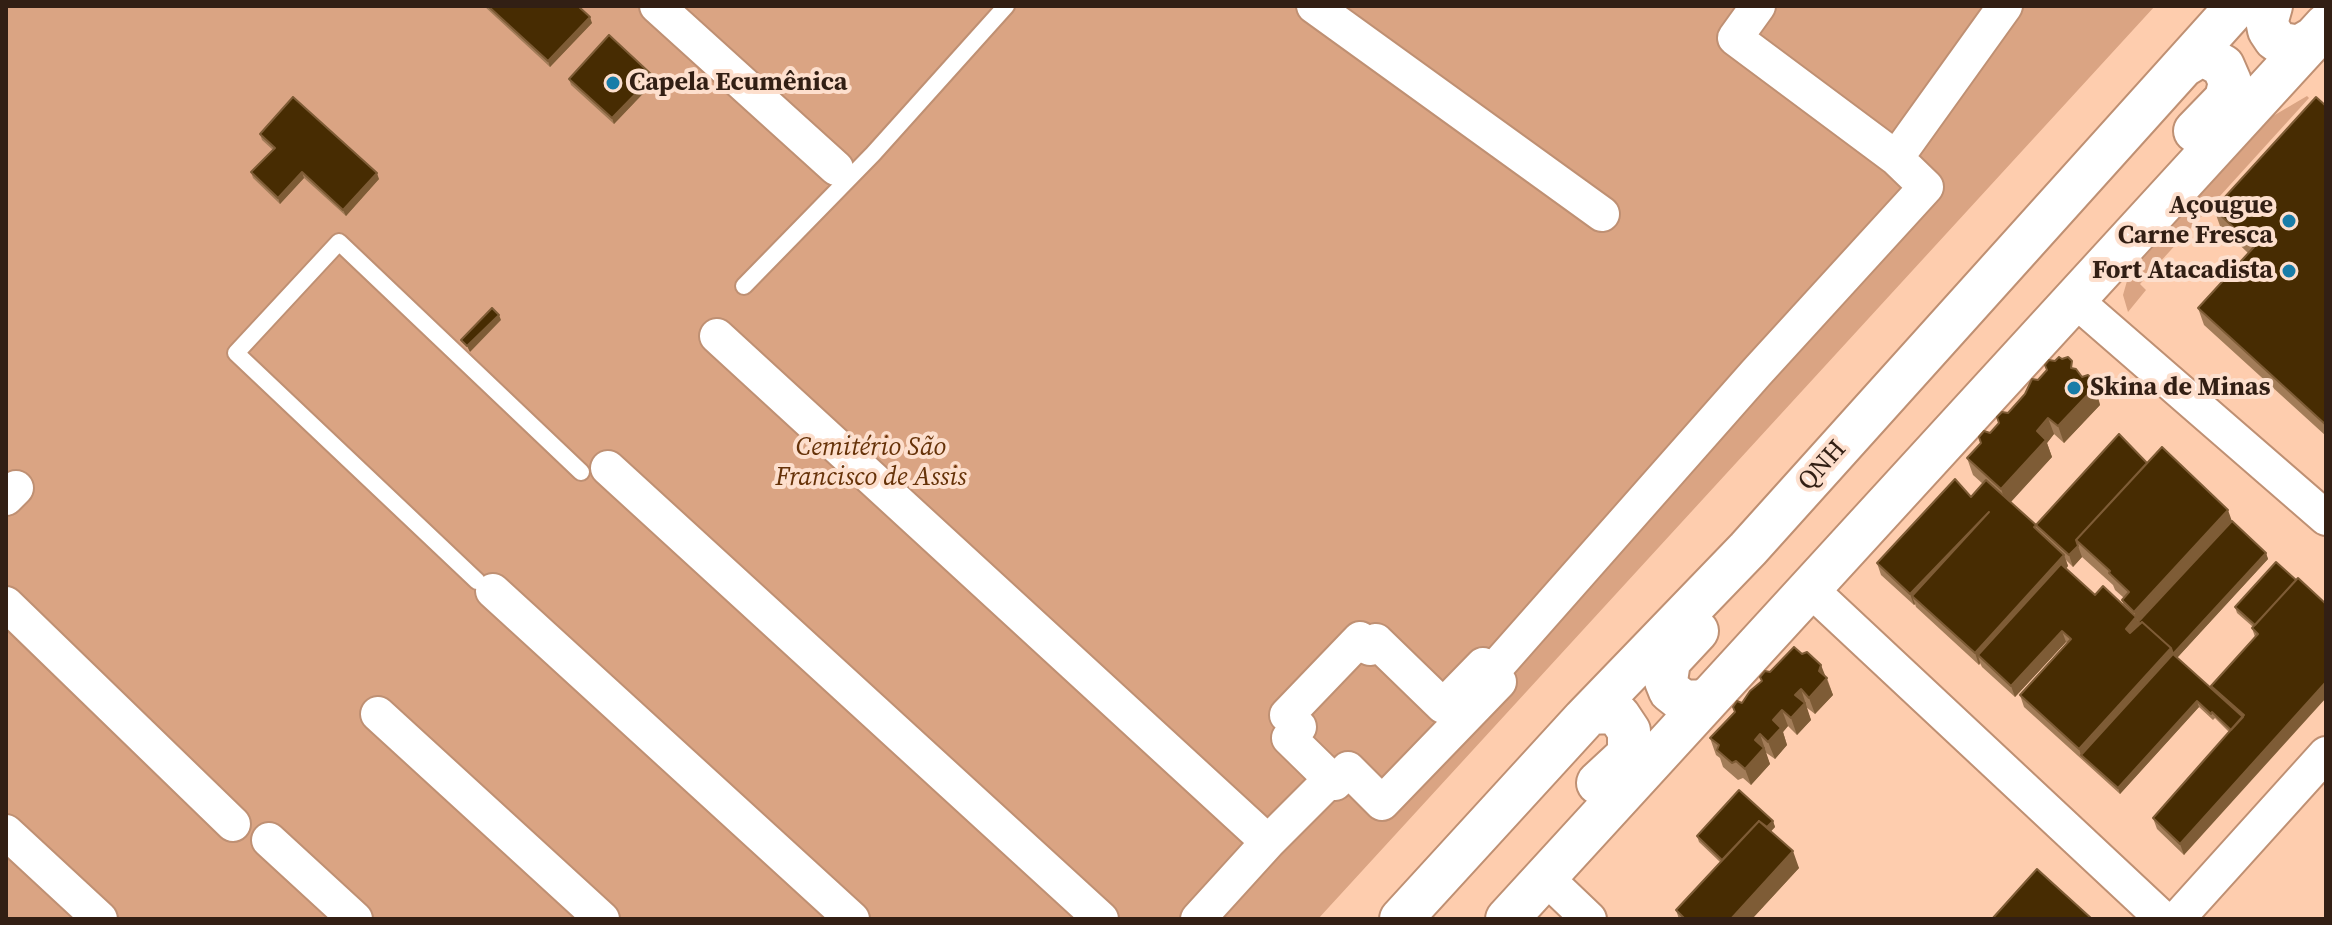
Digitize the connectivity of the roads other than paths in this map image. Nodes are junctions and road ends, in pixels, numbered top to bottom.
1 (657, 6) edge
2 (1006, 6) edge
3 (1314, 6) edge
4 (1758, 6) edge
5 (2005, 6) edge
6 (2237, 6) edge
7 (2271, 6) edge
8 (2320, 32) edge
9 (2183, 66) junction
10 (1896, 158) junction
11 (836, 168) dead end
12 (2158, 207) junction
13 (1602, 214) dead end
14 (744, 286) dead end
15 (2075, 300) junction
16 (717, 336) dead end
17 (595, 470) joint
18 (2326, 518) edge
19 (1748, 549) junction
20 (485, 586) joint
21 (1809, 588) junction
22 (6, 604) edge
23 (1491, 673) junction
24 (1711, 696) junction
25 (378, 714) dead end
26 (1584, 719) junction
27 (2324, 761) edge
28 (1331, 779) junction
29 (233, 824) dead end
30 (6, 832) edge
31 (269, 840) dead end
32 (1268, 842) junction
33 (1545, 877) junction
34 (100, 919) edge
35 (355, 919) edge
36 (602, 919) edge
37 (852, 919) edge
38 (1101, 919) edge
39 (1198, 919) edge
40 (1401, 919) edge
41 (1507, 919) edge
42 (1589, 919) edge
43 (2163, 919) edge
44 (2177, 919) edge

1 - 11 street
2 - 14 lane
3 - 13 street
4 - 10 street
5 - 10 street
6 - 9 street, QNH
7 - 8 street
8 - 12 street
9 - 12 street
9 - 19 street, QNH
10 - 23 street
12 - 15 street
15 - 18 street
15 - 21 street
16 - 32 street
17 - 20 lane
17 - 38 street
19 - 24 street
19 - 26 street, QNH
20 - 37 street
21 - 24 street
21 - 43 street
22 - 29 street
23 - 28 street
23 - 28 street
24 - 33 street
25 - 36 street
26 - 33 street
26 - 40 street, QNH
27 - 44 street
28 - 32 street
30 - 34 street
31 - 35 street
32 - 39 street
33 - 41 street
33 - 42 street

